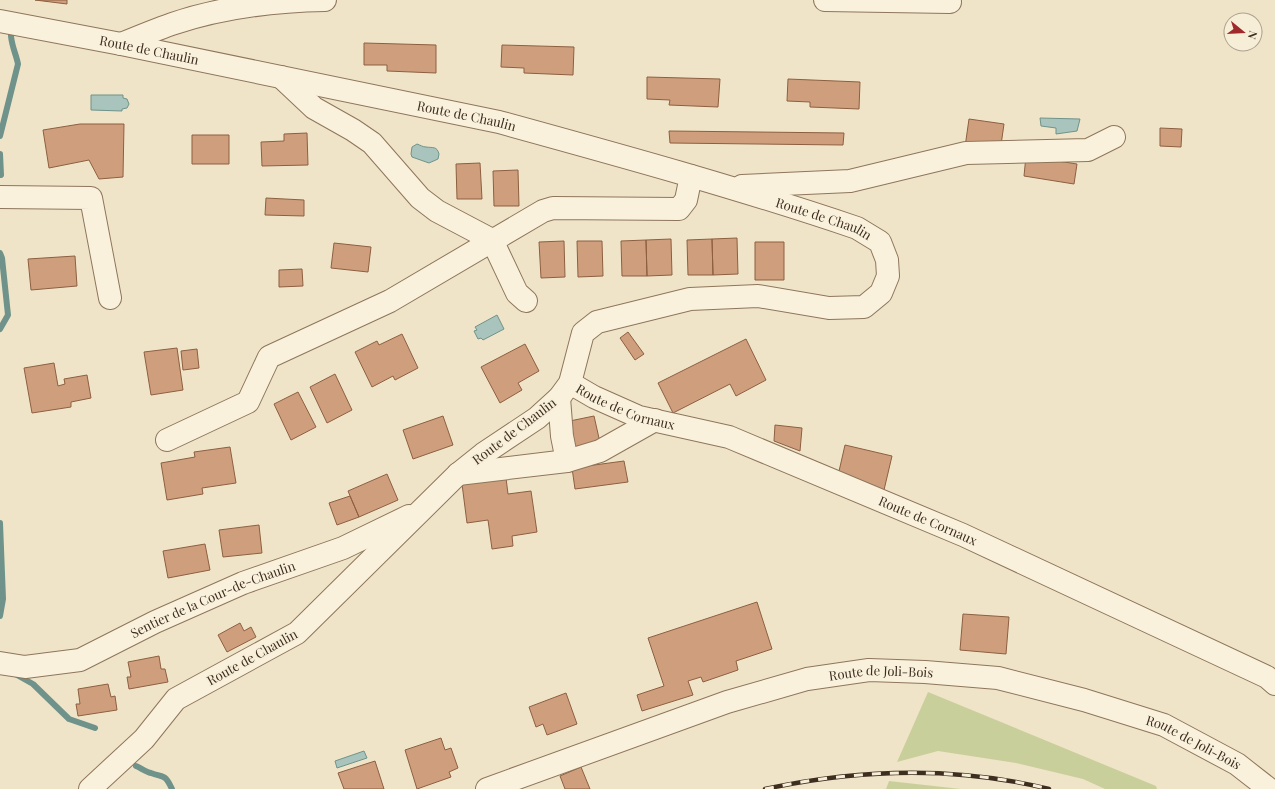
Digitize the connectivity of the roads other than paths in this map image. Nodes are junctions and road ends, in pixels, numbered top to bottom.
1 (284, 0) edge
2 (326, 0) edge
3 (826, 0) edge
4 (950, 2) dead end
5 (1, 22) edge
6 (121, 44) junction
7 (281, 77) junction
8 (1114, 137) dead end
9 (691, 176) junction
10 (727, 187) junction
11 (0, 197) edge
12 (492, 240) junction
13 (110, 298) dead end
14 (526, 302) dead end
15 (565, 391) junction
16 (655, 420) junction
17 (167, 440) dead end
18 (567, 461) junction
19 (458, 474) junction
20 (421, 511) junction
21 (0, 663) edge
22 (1275, 684) edge
23 (90, 789) edge
24 (487, 789) edge
25 (1269, 789) edge

1 - 2 street
1 - 6 street
3 - 4 street
5 - 6 street, Route de Chaulin
6 - 7 street, Route de Chaulin
7 - 9 street, Route de Chaulin
7 - 12 street
8 - 10 street
9 - 10 street, Route de Chaulin
9 - 12 street
10 - 15 street, Route de Chaulin
11 - 13 street
12 - 14 street
12 - 17 street
15 - 16 street, Route de Cornaux
15 - 18 street
15 - 19 street, Route de Chaulin
16 - 18 street
16 - 22 street, Route de Cornaux
18 - 19 street
19 - 20 street, Route de Chaulin
20 - 21 street, Sentier de la Cour-de-Chaulin
20 - 23 street, Route de Chaulin
24 - 25 street, Route de Joli-Bois

